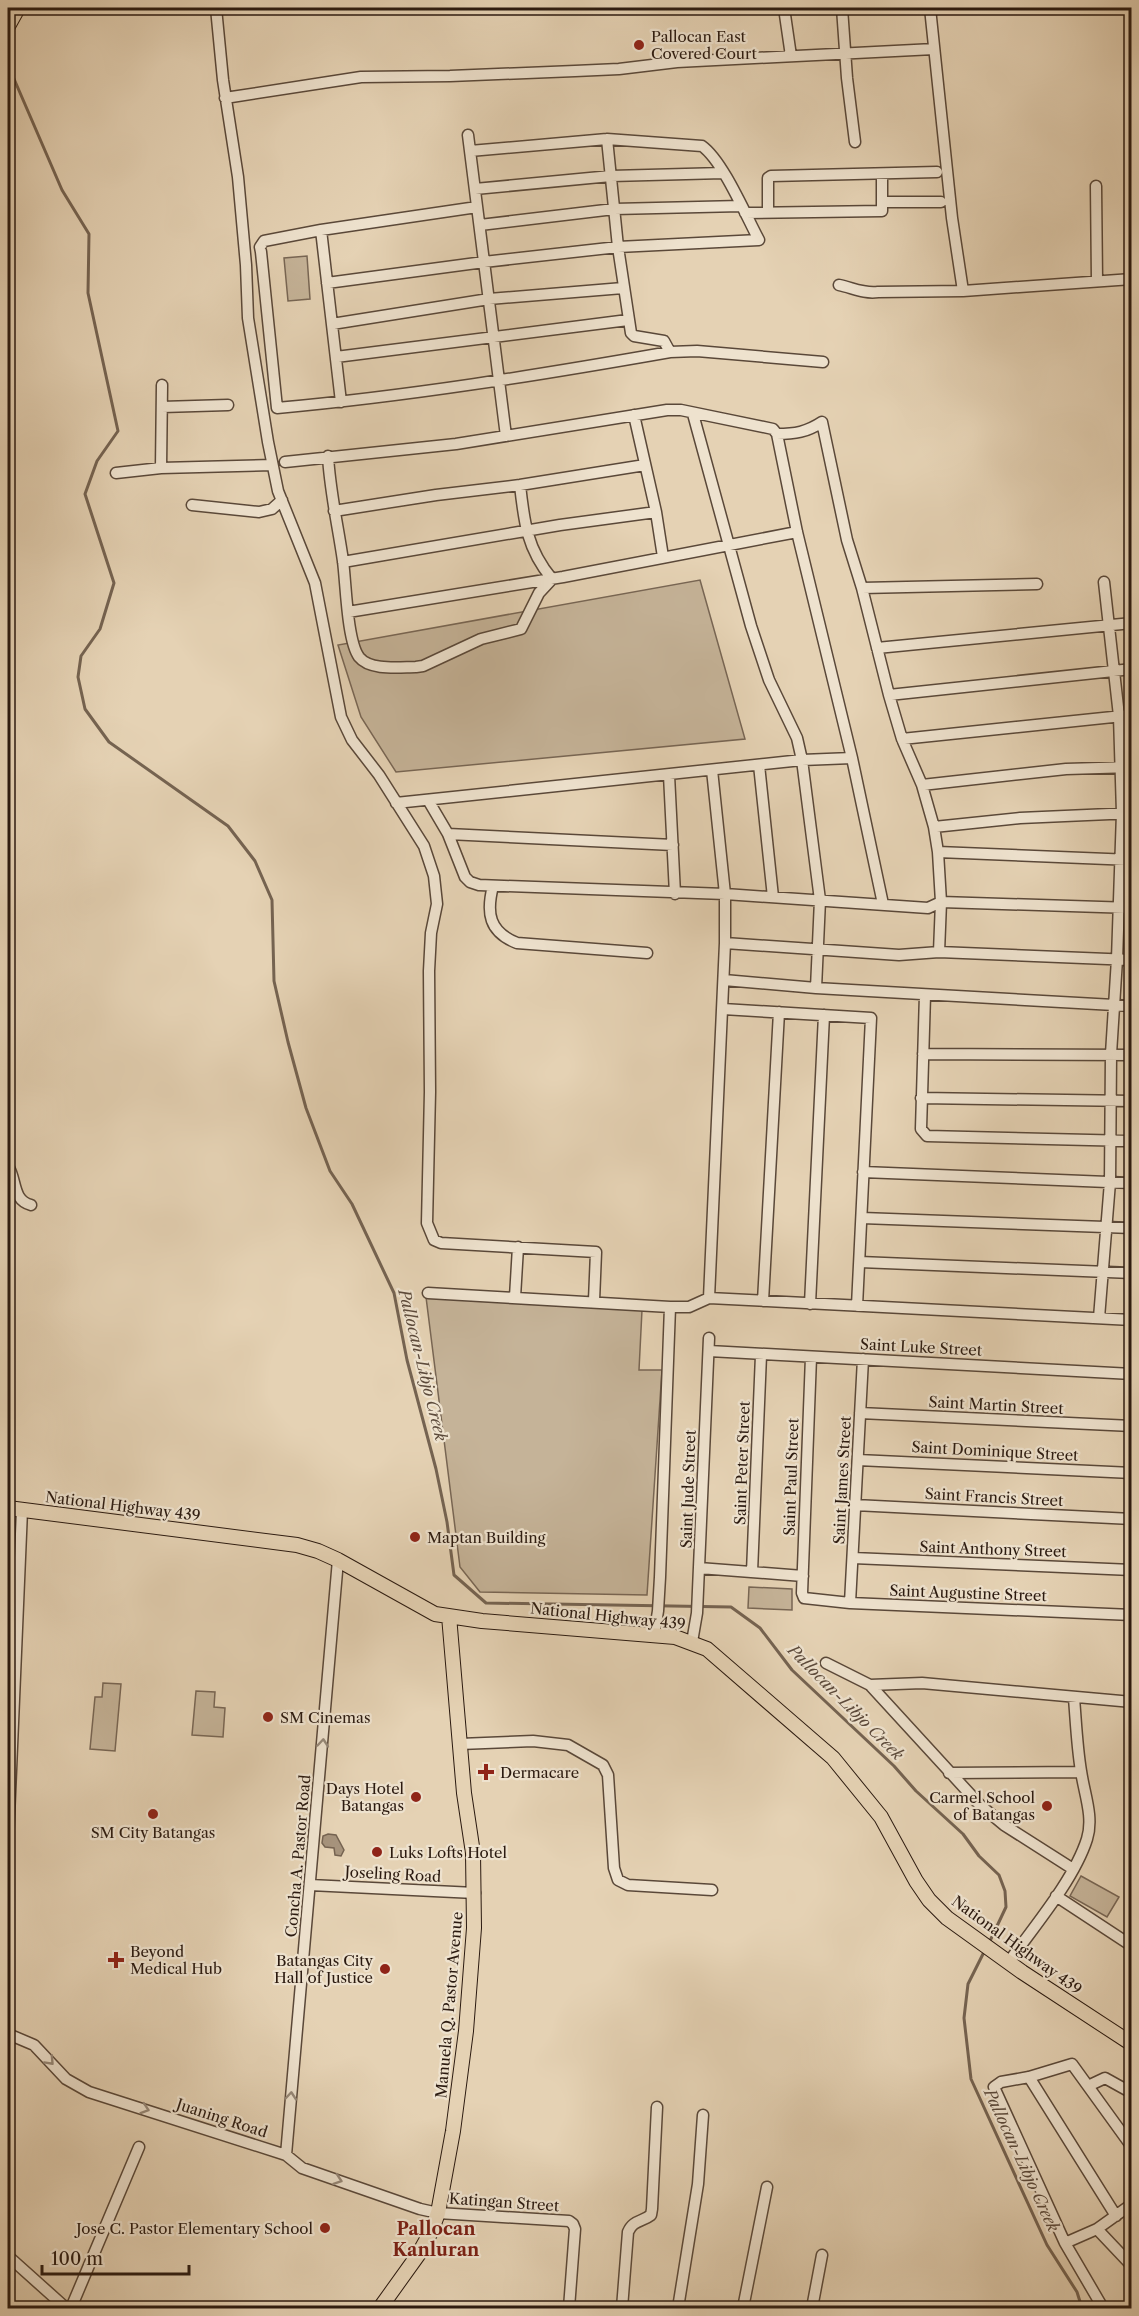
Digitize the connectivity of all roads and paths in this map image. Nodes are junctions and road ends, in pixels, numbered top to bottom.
1 (18, 8) edge
2 (216, 8) edge
3 (784, 8) edge
4 (842, 8) edge
5 (930, 8) edge
6 (8, 26) edge
7 (934, 49) junction
8 (846, 53) junction
9 (791, 56) junction
10 (225, 98) junction
11 (468, 135) dead end
12 (607, 139) junction
13 (855, 142) dead end
14 (470, 151) junction
15 (937, 172) dead end
16 (723, 173) junction
17 (882, 174) junction
18 (611, 176) junction
19 (1096, 186) dead end
20 (475, 189) junction
21 (882, 202) junction
22 (941, 202) dead end
23 (477, 207) junction
24 (614, 209) junction
25 (743, 210) junction
26 (768, 212) junction
27 (480, 225) junction
28 (321, 230) junction
29 (618, 247) junction
30 (484, 262) junction
31 (1131, 279) edge
32 (1098, 281) junction
33 (327, 283) junction
34 (839, 285) dead end
35 (623, 288) junction
36 (963, 291) junction
37 (489, 299) junction
38 (628, 320) junction
39 (332, 324) junction
40 (494, 337) junction
41 (670, 352) junction
42 (336, 357) junction
43 (823, 362) dead end
44 (499, 381) junction
45 (162, 385) dead end
46 (341, 402) junction
47 (228, 405) dead end
48 (162, 407) junction
49 (693, 414) junction
50 (634, 415) junction
51 (777, 434) junction
52 (506, 436) junction
53 (328, 456) junction
54 (285, 462) dead end
55 (272, 465) junction
56 (645, 465) junction
57 (161, 468) junction
58 (116, 473) dead end
59 (520, 485) junction
60 (282, 500) junction
61 (192, 505) dead end
62 (334, 511) junction
63 (656, 512) junction
64 (526, 531) junction
65 (797, 532) junction
66 (730, 543) junction
67 (663, 558) junction
68 (343, 562) junction
69 (552, 579) junction
70 (1104, 582) dead end
71 (1037, 584) dead end
72 (862, 588) junction
73 (348, 612) junction
74 (1131, 623) edge
75 (1108, 625) junction
76 (878, 648) junction
77 (1131, 669) edge
78 (1114, 671) junction
79 (890, 695) junction
80 (1131, 715) edge
81 (1119, 716) junction
82 (902, 739) junction
83 (852, 758) junction
84 (802, 760) junction
85 (759, 765) junction
86 (1126, 766) edge
87 (712, 771) junction
88 (669, 775) junction
89 (922, 785) junction
90 (428, 800) junction
91 (396, 803) junction
92 (1127, 813) edge
93 (934, 827) junction
94 (448, 834) junction
95 (673, 845) junction
96 (938, 852) junction
97 (1126, 860) edge
98 (493, 886) junction
99 (675, 894) junction
100 (725, 894) junction
101 (773, 897) junction
102 (820, 900) junction
103 (941, 902) junction
104 (883, 904) junction
105 (1119, 908) junction
106 (1131, 908) edge
107 (725, 943) junction
108 (817, 949) junction
109 (939, 952) junction
110 (647, 953) dead end
111 (1118, 959) junction
112 (1131, 960) edge
113 (724, 980) junction
114 (816, 988) junction
115 (925, 995) junction
116 (1114, 1005) junction
117 (1131, 1006) edge
118 (723, 1009) junction
119 (779, 1012) junction
120 (824, 1015) junction
121 (923, 1054) junction
122 (1111, 1054) junction
123 (1131, 1055) edge
124 (921, 1098) junction
125 (1111, 1100) junction
126 (1131, 1101) edge
127 (1110, 1140) junction
128 (1131, 1141) edge
129 (8, 1166) edge
130 (863, 1172) junction
131 (1110, 1182) junction
132 (1131, 1183) edge
133 (32, 1205) dead end
134 (862, 1218) junction
135 (1107, 1226) junction
136 (1131, 1228) edge
137 (518, 1247) junction
138 (860, 1262) junction
139 (1103, 1272) junction
140 (1131, 1273) edge
141 (428, 1293) dead end
142 (515, 1297) junction
143 (709, 1298) junction
144 (594, 1301) junction
145 (763, 1301) junction
146 (810, 1304) junction
147 (857, 1306) junction
148 (670, 1307) junction
149 (1099, 1318) junction
150 (1131, 1320) edge
151 (710, 1338) dead end
152 (709, 1351) junction
153 (761, 1355) junction
154 (811, 1357) junction
155 (863, 1359) junction
156 (1131, 1374) edge
157 (860, 1413) junction
158 (1131, 1426) edge
159 (858, 1460) junction
160 (1131, 1473) edge
161 (855, 1505) junction
162 (8, 1508) edge
163 (22, 1510) junction
164 (1131, 1519) edge
165 (853, 1558) junction
166 (338, 1560) junction
167 (699, 1568) junction
168 (1131, 1570) edge
169 (752, 1572) junction
170 (803, 1576) junction
171 (804, 1598) joint
172 (850, 1603) junction
173 (1131, 1615) edge
174 (449, 1616) junction
175 (654, 1635) junction
176 (692, 1642) junction
177 (826, 1663) dead end
178 (870, 1685) junction
179 (1074, 1698) junction
180 (1131, 1702) edge
181 (460, 1744) junction
182 (1081, 1772) junction
183 (949, 1773) junction
184 (8, 1841) edge
185 (1072, 1869) junction
186 (310, 1885) junction
187 (712, 1890) dead end
188 (475, 1893) junction
189 (1056, 1896) junction
190 (1131, 1946) edge
191 (1004, 1959) junction
192 (8, 2034) edge
193 (1131, 2044) edge
194 (1029, 2077) junction
195 (1088, 2086) junction
196 (1131, 2092) edge
197 (657, 2107) dead end
198 (703, 2115) dead end
199 (140, 2147) dead end
200 (1131, 2148) edge
201 (286, 2155) junction
202 (767, 2187) dead end
203 (1131, 2206) edge
204 (438, 2213) junction
205 (1116, 2216) junction
206 (1097, 2229) junction
207 (1065, 2243) junction
208 (822, 2255) dead end
209 (8, 2256) edge
210 (1131, 2266) edge
211 (66, 2308) edge
212 (72, 2308) edge
213 (380, 2308) edge
214 (569, 2308) edge
215 (622, 2308) edge
216 (678, 2308) edge
217 (743, 2308) edge
218 (812, 2308) edge
219 (1103, 2308) edge

1 - 6 main road
2 - 10 street
3 - 9 street
4 - 8 street
5 - 7 street
7 - 8 street
7 - 36 street
8 - 9 street
8 - 13 street
9 - 10 street
10 - 55 street
11 - 14 street
12 - 14 street
12 - 16 street
12 - 18 street
14 - 20 street
15 - 17 street
16 - 18 street
16 - 25 street
17 - 21 street
17 - 26 street
18 - 20 street
18 - 24 street
19 - 32 street
20 - 23 street
21 - 22 street
21 - 26 street
23 - 27 street
23 - 28 street
24 - 25 street
24 - 27 street
24 - 29 street
25 - 26 street
25 - 29 street
27 - 30 street
28 - 33 street
28 - 46 street
29 - 30 street
29 - 35 street
30 - 33 street
30 - 37 street
31 - 32 street
32 - 36 street
33 - 39 street
34 - 36 street
35 - 37 street
35 - 38 street
37 - 39 street
37 - 40 street
38 - 40 street
38 - 41 street
39 - 42 street
40 - 42 street
40 - 44 street
41 - 43 street
41 - 44 street
42 - 46 street
44 - 46 street
44 - 52 street
45 - 48 street
47 - 48 street
48 - 57 street
49 - 50 street
49 - 51 street
49 - 66 street
50 - 52 street
50 - 56 street
51 - 65 street
51 - 72 street
52 - 53 street
53 - 54 street
53 - 62 street
55 - 57 street
55 - 60 street
56 - 59 street
56 - 63 street
57 - 58 street
59 - 62 street
59 - 64 street
60 - 61 street
60 - 91 street
62 - 68 street
63 - 64 street
63 - 67 street
64 - 68 street
64 - 69 street
65 - 66 street
65 - 83 street
66 - 67 street
66 - 84 street
67 - 69 street
68 - 73 street
69 - 73 street
69 - 73 street
70 - 75 street
71 - 72 street
72 - 76 street
74 - 75 street
75 - 76 street
75 - 78 street
76 - 79 street
77 - 78 street
78 - 79 street
78 - 81 street
79 - 82 street
80 - 81 street
81 - 82 street
81 - 86 street
82 - 89 street
83 - 84 street
83 - 104 street
84 - 85 street
84 - 102 street
85 - 87 street
85 - 101 street
86 - 89 street
86 - 92 street
87 - 88 street
87 - 100 street
88 - 90 street
88 - 95 street
89 - 93 street
90 - 91 street
90 - 94 street
91 - 137 street
92 - 93 street
92 - 97 street
93 - 96 street
94 - 95 street
94 - 98 street
95 - 99 street
96 - 97 street
96 - 103 street
97 - 105 street
98 - 99 street
98 - 110 street
99 - 100 street
100 - 101 street
100 - 107 street
101 - 102 street
102 - 104 street
102 - 108 street
103 - 104 street
103 - 105 street
103 - 109 street
105 - 106 street
105 - 111 street
107 - 108 street
107 - 113 street
108 - 109 street
108 - 114 street
109 - 111 street
111 - 112 street
111 - 116 street
113 - 114 street
113 - 118 street
114 - 115 street
115 - 116 street
115 - 121 street
116 - 117 street
116 - 122 street
118 - 119 street
118 - 143 street
119 - 120 street
119 - 145 street
120 - 130 street
120 - 146 street
121 - 122 street
121 - 124 street
122 - 123 street
122 - 125 street
124 - 125 street
124 - 127 street
125 - 126 street
125 - 127 street
127 - 128 street
127 - 131 street
129 - 133 street
130 - 131 street
130 - 134 street
131 - 132 street
131 - 135 street
134 - 135 street
134 - 138 street
135 - 136 street
135 - 139 street
137 - 142 street
137 - 144 street
138 - 139 street
138 - 147 street
139 - 140 street
139 - 149 street
141 - 142 street
142 - 144 street
143 - 145 street
143 - 148 street
144 - 148 street
145 - 146 street
146 - 147 street
147 - 149 street
148 - 175 street
149 - 150 street
151 - 152 street, Saint Jude Street
152 - 153 street, Saint Luke Street
152 - 167 street, Saint Jude Street
153 - 154 street, Saint Luke Street
153 - 169 street, Saint Peter Street
154 - 155 street, Saint Luke Street
154 - 170 street, Saint Paul Street
155 - 156 street, Saint Luke Street
155 - 157 street, Saint James Street
157 - 158 street, Saint Martin Street
157 - 159 street, Saint James Street
159 - 160 street, Saint Dominique Street
159 - 161 street, Saint James Street
161 - 164 street, Saint Francis Street
161 - 165 street, Saint James Street
162 - 163 main road, National Highway 439
163 - 166 main road, National Highway 439
163 - 184 street
165 - 168 street, Saint Anthony Street
165 - 172 street, Saint James Street
166 - 174 main road, National Highway 439
186 -> 166 street, Concha A. Pastor Road
167 - 169 street
167 - 176 street, Saint Jude Street
169 - 170 street
170 - 171 street, Saint Paul Street
171 - 172 street, Saint Augustine Street
172 - 173 street, Saint Augustine Street
174 - 175 main road, National Highway 439
174 - 181 main road, Manuela Q. Pastor Avenue
175 - 176 main road, National Highway 439
176 - 191 main road, National Highway 439
177 - 178 street
178 - 179 street
178 - 183 street
179 - 180 street
179 - 182 street
181 - 187 street
181 - 188 main road, Manuela Q. Pastor Avenue
182 - 183 street
182 - 185 street
183 - 185 street
185 - 189 street
186 - 188 street, Joseling Road
201 -> 186 street, Concha A. Pastor Road
188 - 204 main road, Manuela Q. Pastor Avenue
189 - 190 street
189 - 191 street
191 - 193 main road, National Highway 439
192 -> 201 street, Juaning Road
194 - 195 street
194 - 205 street
194 - 207 street
195 - 196 street
195 - 200 street
197 - 215 street
198 - 216 street
199 - 212 street
201 -> 204 street, Juaning Road
202 - 217 street
203 - 205 street
204 - 213 main road, Manuela Q. Pastor Avenue
204 - 214 street, Katingan Street
205 - 206 street
206 - 207 street
206 - 210 street
207 - 219 street
208 - 218 street
209 - 211 street

